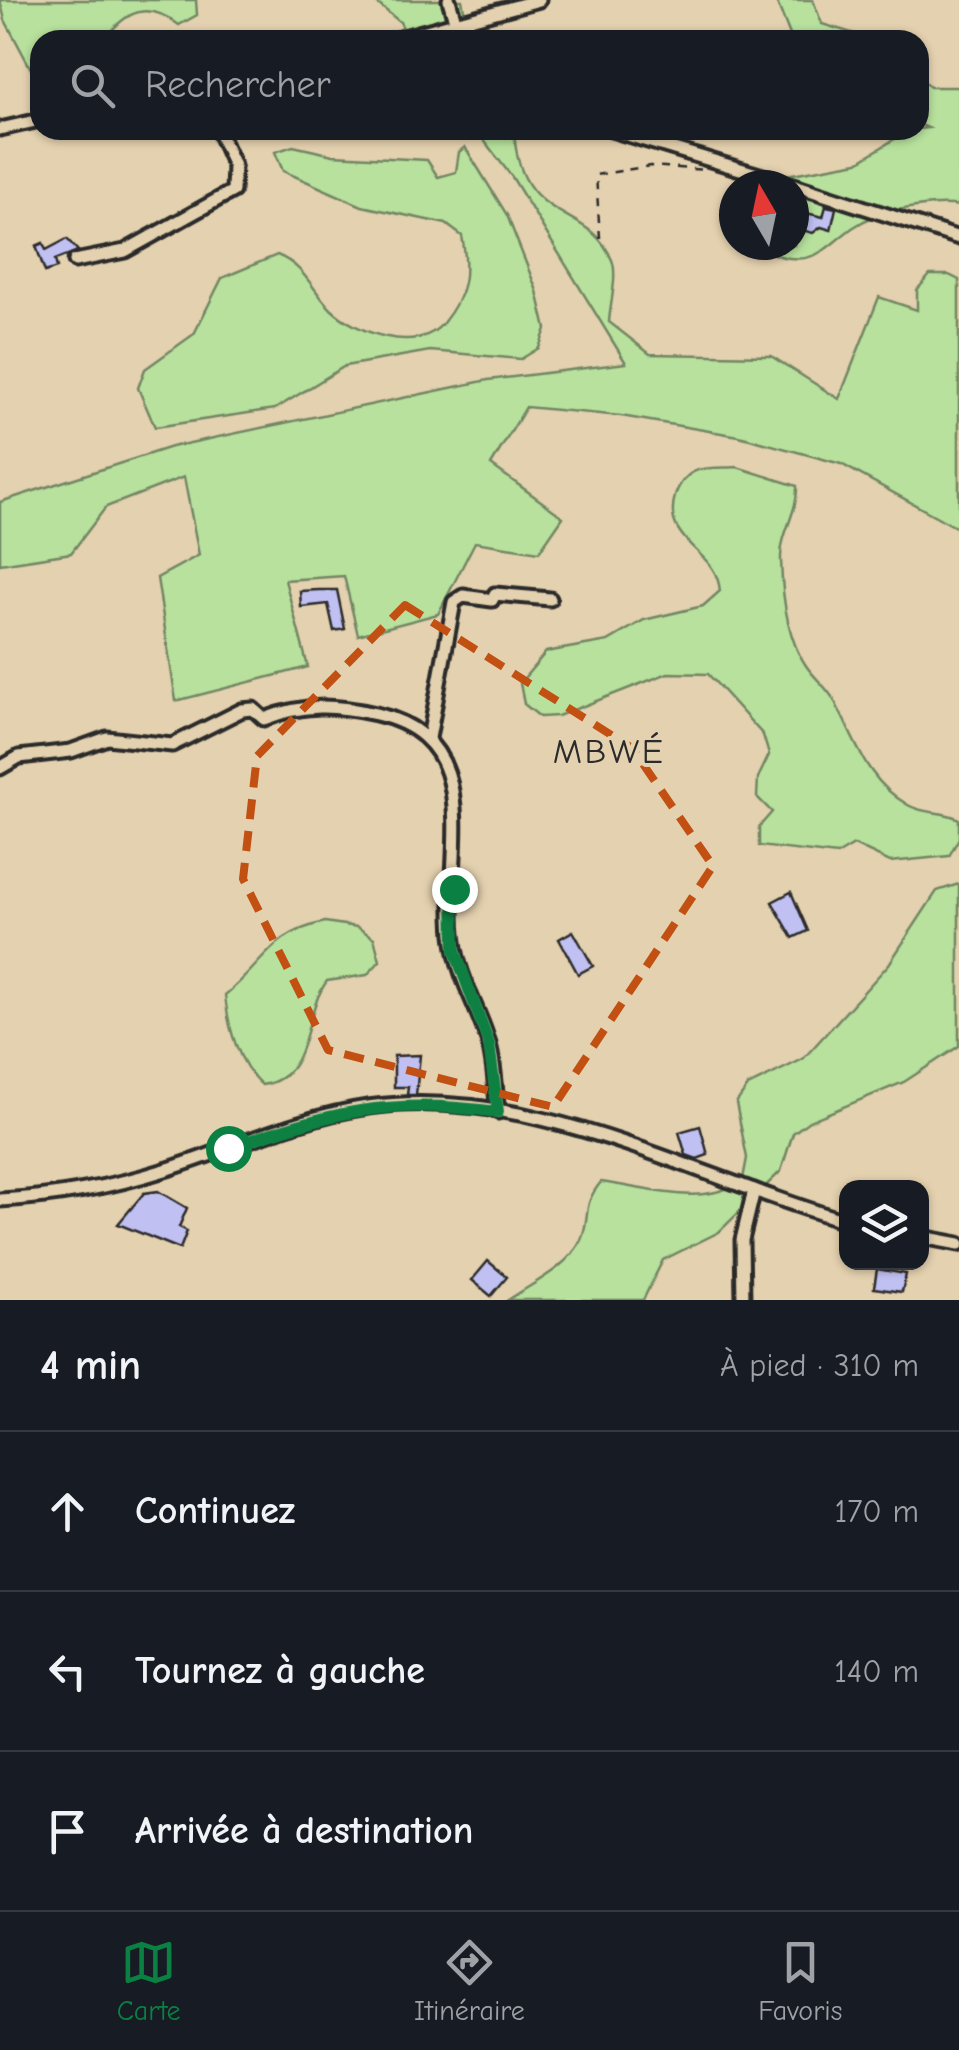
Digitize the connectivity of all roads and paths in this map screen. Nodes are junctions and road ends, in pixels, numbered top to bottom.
1 (449, 0) edge
2 (538, 0) edge
3 (456, 24) junction
4 (432, 30) edge
5 (30, 122) edge
6 (0, 129) edge
7 (222, 140) edge
8 (645, 140) edge
9 (711, 159) junction
10 (746, 170) edge
11 (809, 190) edge
12 (600, 238) dead end
13 (959, 238) edge
14 (75, 261) dead end
15 (550, 599) dead end
16 (429, 738) junction
17 (0, 768) edge
18 (498, 1112) junction
19 (754, 1190) junction
20 (0, 1200) edge
21 (839, 1219) edge
22 (929, 1238) edge
23 (959, 1244) edge
24 (742, 1300) edge

1 - 3 street
2 - 3 street
3 - 4 street
5 - 6 street
7 - 14 street
8 - 9 street
9 - 10 street
9 - 12 path
11 - 13 street
15 - 16 street
16 - 17 street
16 - 18 street
18 - 19 street
18 - 20 street
19 - 21 street
19 - 24 street
22 - 23 street

